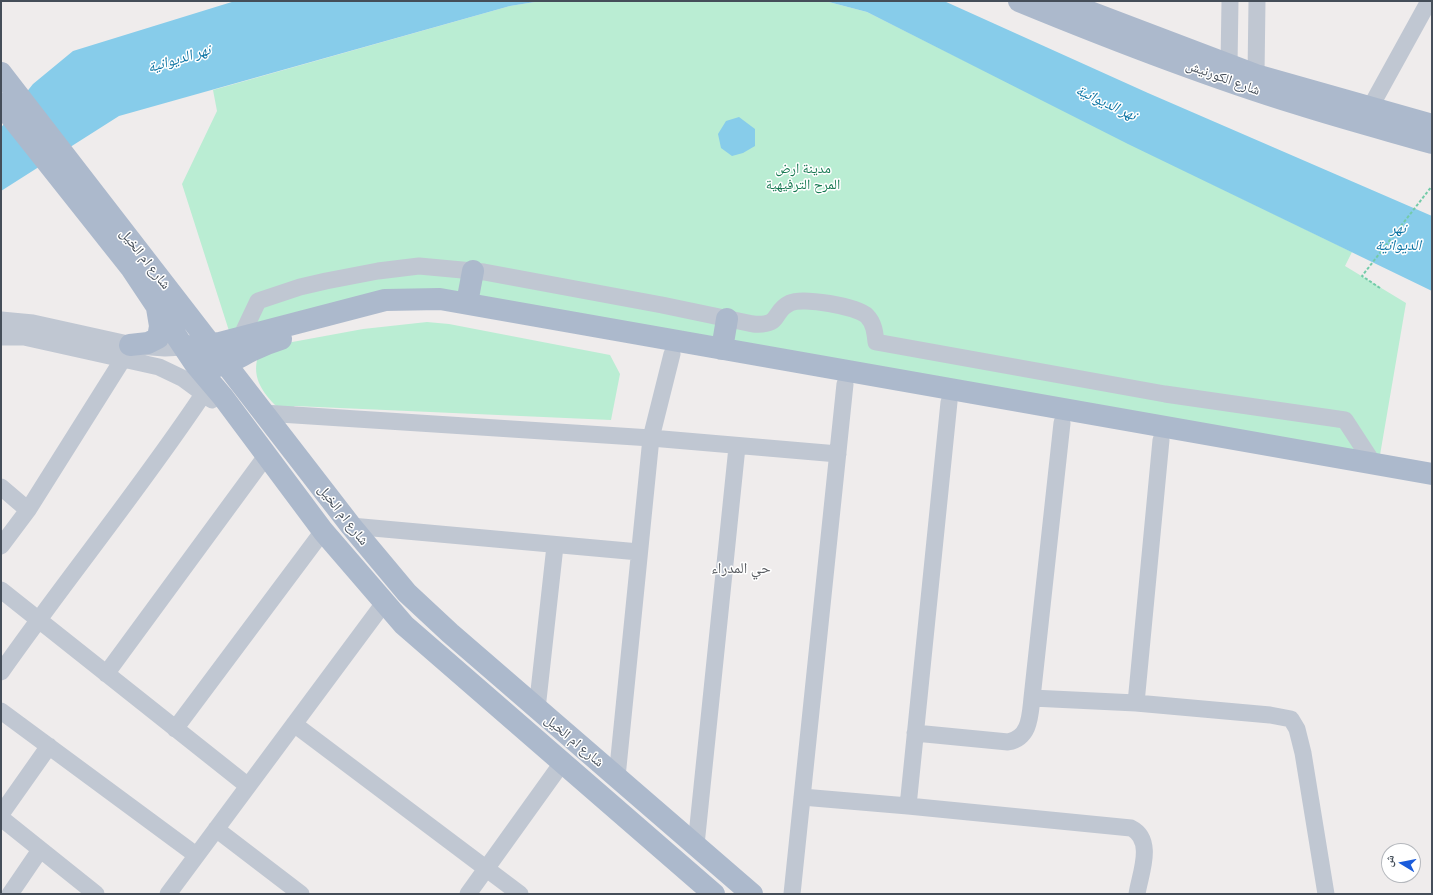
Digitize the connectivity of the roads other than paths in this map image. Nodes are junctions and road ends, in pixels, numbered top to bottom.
1 (1019, 1) edge
2 (1230, 1) edge
3 (1257, 1) edge
4 (1429, 1) edge
5 (1072, 3) edge
6 (1227, 72) junction
7 (1, 73) edge
8 (1254, 82) junction
9 (1, 104) edge
10 (1370, 108) junction
11 (1430, 126) edge
12 (110, 228) junction
13 (473, 271) junction
14 (155, 303) junction
15 (467, 303) junction
16 (727, 319) junction
17 (1, 320) edge
18 (1, 337) edge
19 (228, 339) junction
20 (722, 349) junction
21 (126, 352) junction
22 (672, 354) junction
23 (189, 355) junction
24 (225, 364) junction
25 (845, 384) junction
26 (204, 393) junction
27 (250, 396) junction
28 (949, 402) junction
29 (264, 413) junction
30 (1062, 423) junction
31 (254, 438) junction
32 (651, 438) junction
33 (1161, 440) junction
34 (737, 447) junction
35 (838, 454) junction
36 (266, 456) junction
37 (1373, 463) junction
38 (1432, 474) edge
39 (1, 487) edge
40 (1432, 488) edge
41 (28, 510) junction
42 (351, 526) junction
43 (323, 531) junction
44 (1, 546) edge
45 (555, 546) junction
46 (639, 552) junction
47 (1, 590) edge
48 (384, 603) junction
49 (38, 619) junction
50 (1, 672) edge
51 (106, 674) junction
52 (1032, 698) junction
53 (1136, 703) junction
54 (537, 709) junction
55 (1, 711) edge
56 (294, 724) junction
57 (175, 729) junction
58 (915, 733) junction
59 (48, 746) junction
60 (562, 763) junction
61 (617, 777) junction
62 (248, 786) junction
63 (802, 797) junction
64 (908, 806) junction
65 (1, 814) edge
66 (1, 818) edge
67 (216, 829) junction
68 (696, 845) junction
69 (40, 850) junction
70 (196, 855) junction
71 (486, 868) junction
72 (10, 894) edge
73 (96, 894) edge
74 (168, 894) edge
75 (301, 894) edge
76 (468, 894) edge
77 (520, 894) edge
78 (714, 894) edge
79 (752, 894) edge
80 (792, 894) edge
81 (1137, 894) edge
82 (1326, 894) edge

1 - 6 main road, شارع الكورنيش
2 - 6 street
3 - 8 street
4 - 10 street
5 - 6 main road, شارع الكورنيش
6 - 8 main road, شارع الكورنيش
7 - 12 main road, شارع ام الخيل
8 - 10 main road, شارع الكورنيش
8 - 11 main road, شارع الكورنيش
9 - 12 main road, شارع ام الخيل
10 - 11 main road, شارع الكورنيش
12 - 14 main road, شارع ام الخيل
12 - 19 main road, شارع ام الخيل
13 - 15 main road
13 - 16 street
13 - 19 street
14 - 21 main road
14 - 23 main road, شارع ام الخيل
15 - 19 main road
15 - 20 main road
16 - 20 main road
16 - 37 street
17 - 21 street
18 - 21 street
19 - 22 main road
19 - 23 main road
19 - 24 main road, شارع ام الخيل
19 - 24 main road
19 - 27 main road
20 - 37 main road
21 - 23 street
21 - 26 street
21 - 41 street
22 - 25 main road
22 - 32 street
23 - 24 main road
23 - 31 main road, شارع ام الخيل
24 - 27 main road, شارع ام الخيل
25 - 28 main road
25 - 35 street
26 - 31 street
26 - 49 street
27 - 29 main road, شارع ام الخيل
28 - 30 main road
28 - 58 street
29 - 32 street
29 - 42 main road, شارع ام الخيل
30 - 33 main road
30 - 52 street
31 - 36 main road, شارع ام الخيل
32 - 34 street
32 - 46 street
33 - 40 main road
33 - 53 street
34 - 35 street
34 - 68 street
35 - 63 street
36 - 43 main road, شارع ام الخيل
36 - 51 street
37 - 38 main road
39 - 41 street
41 - 44 street
42 - 45 street
42 - 54 main road, شارع ام الخيل
43 - 48 main road, شارع ام الخيل
43 - 57 street
45 - 46 street
45 - 54 street
46 - 61 street
47 - 49 street
48 - 56 street
48 - 60 main road, شارع ام الخيل
49 - 50 street
49 - 51 street
51 - 57 street
52 - 53 street
52 - 58 street
53 - 82 street
54 - 61 main road, شارع ام الخيل
55 - 59 street
56 - 62 street
56 - 71 street
57 - 62 street
58 - 64 street
59 - 65 street
59 - 70 street
60 - 71 street
60 - 78 main road, شارع ام الخيل
61 - 68 main road, شارع ام الخيل
62 - 67 street
63 - 64 street
63 - 80 street
64 - 81 street
66 - 69 street
67 - 70 street
67 - 75 street
68 - 79 main road, شارع ام الخيل
69 - 72 street
69 - 73 street
70 - 74 street
71 - 76 street
71 - 77 street

